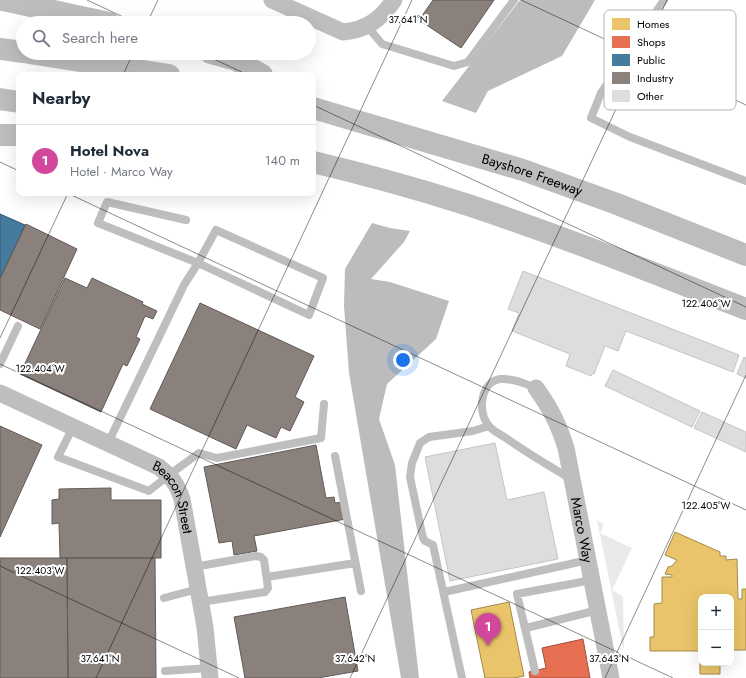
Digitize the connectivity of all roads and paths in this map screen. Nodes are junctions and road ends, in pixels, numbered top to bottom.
1 (3, 0) edge
2 (272, 0) edge
3 (394, 0) edge
4 (514, 0) edge
5 (664, 0) edge
6 (657, 10) edge
7 (77, 16) edge
8 (308, 16) edge
9 (316, 20) edge
10 (367, 26) junction
11 (0, 49) edge
12 (16, 51) edge
13 (74, 60) edge
14 (236, 60) edge
15 (150, 72) edge
16 (257, 72) edge
17 (604, 89) edge
18 (0, 99) edge
19 (16, 102) edge
20 (317, 107) edge
21 (0, 135) edge
22 (16, 136) edge
23 (316, 163) edge
24 (316, 177) edge
25 (746, 181) edge
26 (186, 220) dead end
27 (595, 251) junction
28 (746, 255) edge
29 (198, 263) junction
30 (746, 309) edge
31 (18, 326) dead end
32 (0, 364) edge
33 (536, 388) joint
34 (0, 393) edge
35 (324, 404) dead end
36 (489, 426) junction
37 (73, 427) junction
38 (108, 443) junction
39 (335, 456) dead end
40 (169, 475) junction
41 (571, 479) junction
42 (588, 560) junction
43 (355, 563) junction
44 (194, 567) junction
45 (267, 577) junction
46 (592, 580) junction
47 (361, 591) dead end
48 (444, 592) junction
49 (200, 596) junction
50 (164, 598) dead end
51 (598, 610) junction
52 (526, 628) junction
53 (535, 670) dead end
54 (165, 671) dead end
55 (210, 673) edge
56 (462, 678) edge
57 (611, 678) edge

1 - 7 highway
2 - 8 street
3 - 10 street
4 - 10 lane
5 - 6 lane
9 - 10 street
11 - 12 highway
13 - 15 highway
14 - 16 highway
17 - 25 lane
18 - 19 highway
20 - 28 highway, Bayshore Freeway
21 - 22 highway
23 - 27 highway
24 - 27 highway
26 - 29 lane
27 - 30 highway
29 - 29 lane
29 - 38 lane
31 - 32 lane
33 - 36 lane
33 - 41 street, Marco Way
34 - 37 street, Beacon Street
35 - 40 lane
36 - 41 lane
36 - 48 lane
37 - 38 street, Beacon Street
37 - 40 lane
38 - 40 street, Beacon Street
39 - 43 lane
40 - 44 street, Beacon Street
41 - 42 street, Marco Way
42 - 46 street, Marco Way
42 - 48 lane
43 - 45 lane
43 - 47 lane
44 - 45 lane
44 - 49 street, Beacon Street
45 - 49 lane
46 - 51 street, Marco Way
46 - 52 lane
48 - 56 lane
49 - 50 lane
49 - 55 street, Beacon Street
51 - 52 lane
51 - 57 street, Marco Way
52 - 53 lane
54 - 55 lane

